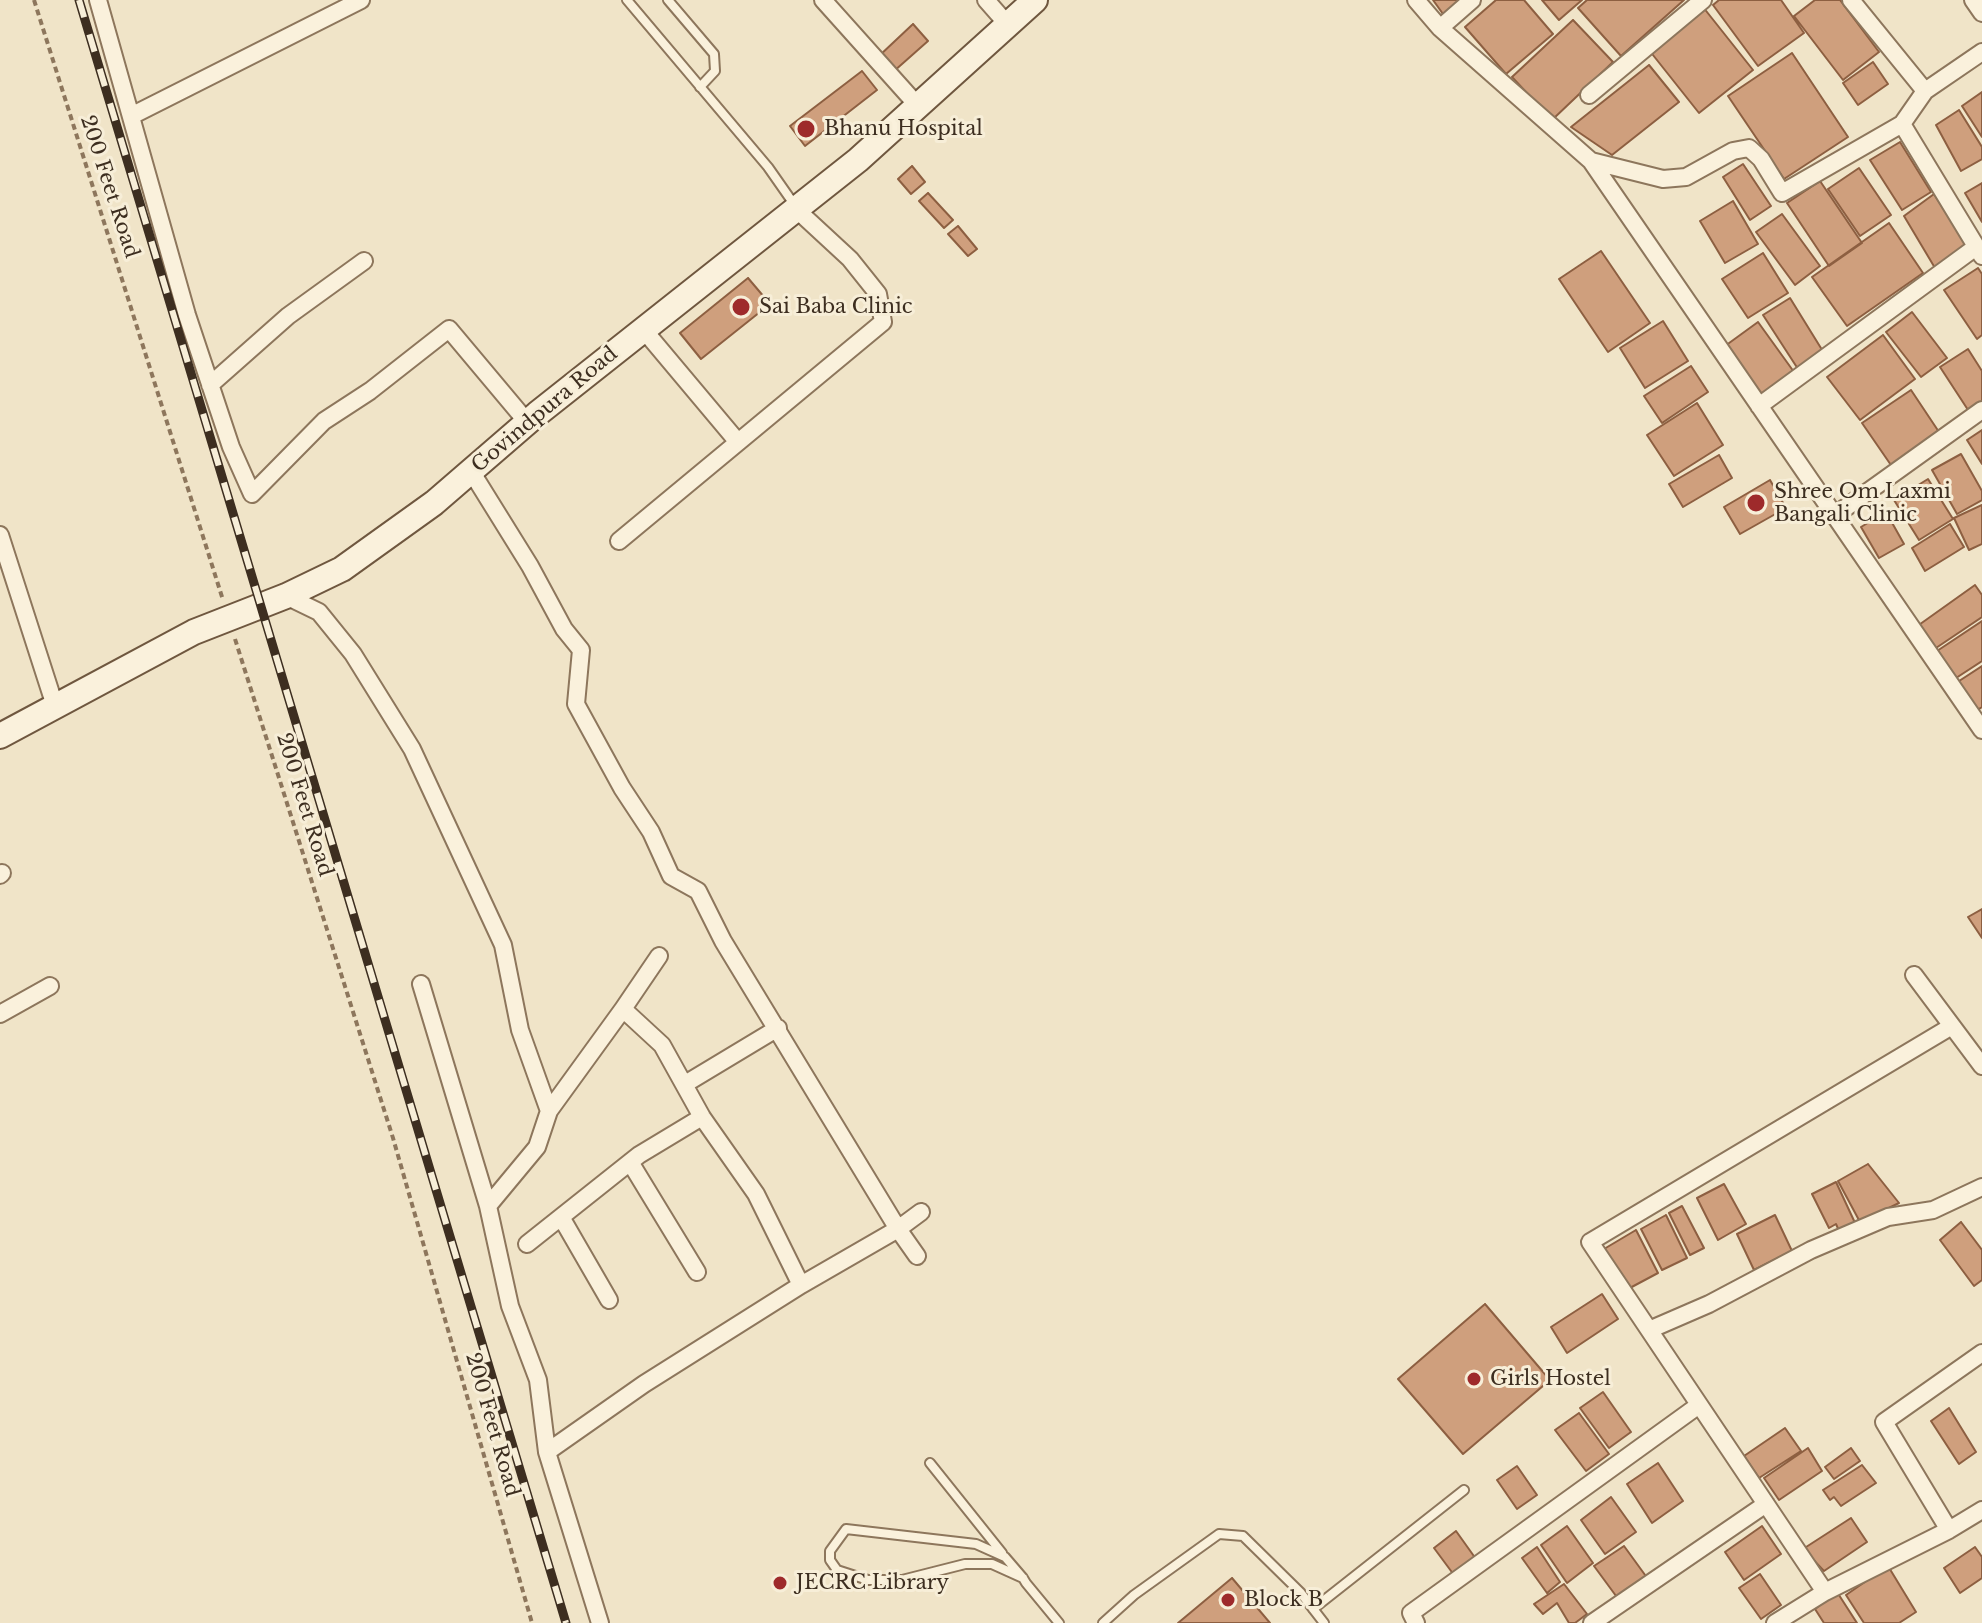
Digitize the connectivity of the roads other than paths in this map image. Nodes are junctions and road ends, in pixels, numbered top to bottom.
1 (98, 0) edge
2 (361, 0) edge
3 (627, 0) edge
4 (668, 0) edge
5 (823, 0) edge
6 (986, 0) edge
7 (1035, 0) edge
8 (1416, 0) edge
9 (1472, 0) edge
10 (1703, 0) edge
11 (1851, 0) edge
12 (1973, 0) edge
13 (1982, 13) edge
14 (1008, 25) junction
15 (1440, 28) junction
16 (1982, 52) edge
17 (700, 87) junction
18 (1925, 91) junction
19 (1589, 95) dead end
20 (918, 106) junction
21 (133, 115) junction
22 (1902, 124) junction
23 (1591, 161) junction
24 (797, 210) junction
25 (1979, 251) edge
26 (364, 261) dead end
27 (643, 329) junction
28 (210, 385) junction
29 (1759, 406) junction
30 (1982, 410) edge
31 (527, 422) junction
32 (737, 441) junction
33 (471, 471) junction
34 (1834, 516) junction
35 (0, 535) edge
36 (619, 541) dead end
37 (286, 596) junction
38 (55, 706) junction
39 (1982, 730) edge
40 (0, 736) edge
41 (659, 956) dead end
42 (1914, 975) dead end
43 (421, 984) dead end
44 (50, 986) dead end
45 (623, 1009) junction
46 (0, 1014) edge
47 (1952, 1026) junction
48 (778, 1028) junction
49 (1982, 1066) edge
50 (685, 1084) junction
51 (549, 1111) junction
52 (702, 1117) junction
53 (630, 1162) junction
54 (1982, 1187) edge
55 (488, 1206) junction
56 (921, 1212) dead end
57 (561, 1217) junction
58 (898, 1229) junction
59 (527, 1244) dead end
60 (917, 1256) dead end
61 (697, 1272) dead end
62 (801, 1285) junction
63 (609, 1300) dead end
64 (1649, 1330) junction
65 (1982, 1353) edge
66 (1699, 1405) junction
67 (547, 1452) junction
68 (930, 1463) dead end
69 (1464, 1490) dead end
70 (1766, 1504) junction
71 (1982, 1510) edge
72 (1949, 1530) junction
73 (1005, 1557) junction
74 (1023, 1578) junction
75 (1825, 1592) junction
76 (1313, 1609) junction
77 (600, 1623) edge
78 (1059, 1623) edge
79 (1103, 1623) edge
80 (1324, 1623) edge
81 (1416, 1623) edge
82 (1592, 1623) edge
83 (1775, 1623) edge

1 - 21 street
2 - 21 street
3 - 17 lane
4 - 17 lane
5 - 20 street
6 - 14 street
7 - 14 street, Govindpura Road
8 - 15 street
9 - 15 street
10 - 19 street
11 - 18 street
12 - 13 street
14 - 20 street, Govindpura Road
15 - 23 street
16 - 18 street
17 - 24 lane
18 - 22 street
20 - 24 street, Govindpura Road
21 - 28 street
22 - 23 street
22 - 25 street
23 - 29 street
24 - 27 street, Govindpura Road
24 - 32 street
25 - 29 street
26 - 28 street
27 - 31 street, Govindpura Road
27 - 32 street
28 - 31 street
29 - 34 street
30 - 34 street
31 - 33 street, Govindpura Road
32 - 36 street
33 - 37 street, Govindpura Road
33 - 48 street
34 - 39 street
35 - 38 street
37 - 38 street, Govindpura Road
37 - 51 street
38 - 40 street, Govindpura Road
41 - 45 street
42 - 47 street
43 - 55 street
44 - 46 street
45 - 50 street
45 - 51 street
47 - 49 street
47 - 64 street
48 - 50 street
48 - 58 street
50 - 52 street
51 - 55 street
52 - 53 street
52 - 62 street
53 - 57 street
53 - 61 street
54 - 64 street
55 - 67 street
56 - 58 street
57 - 59 street
57 - 63 street
58 - 60 street
58 - 62 street
62 - 67 street
64 - 66 street
65 - 72 street
66 - 70 street
66 - 81 street
67 - 77 street
68 - 73 lane
69 - 76 lane
70 - 75 street
70 - 82 street
71 - 72 street
72 - 75 street
73 - 74 lane
73 - 74 lane
74 - 78 lane
75 - 83 street
76 - 79 lane
76 - 80 lane

